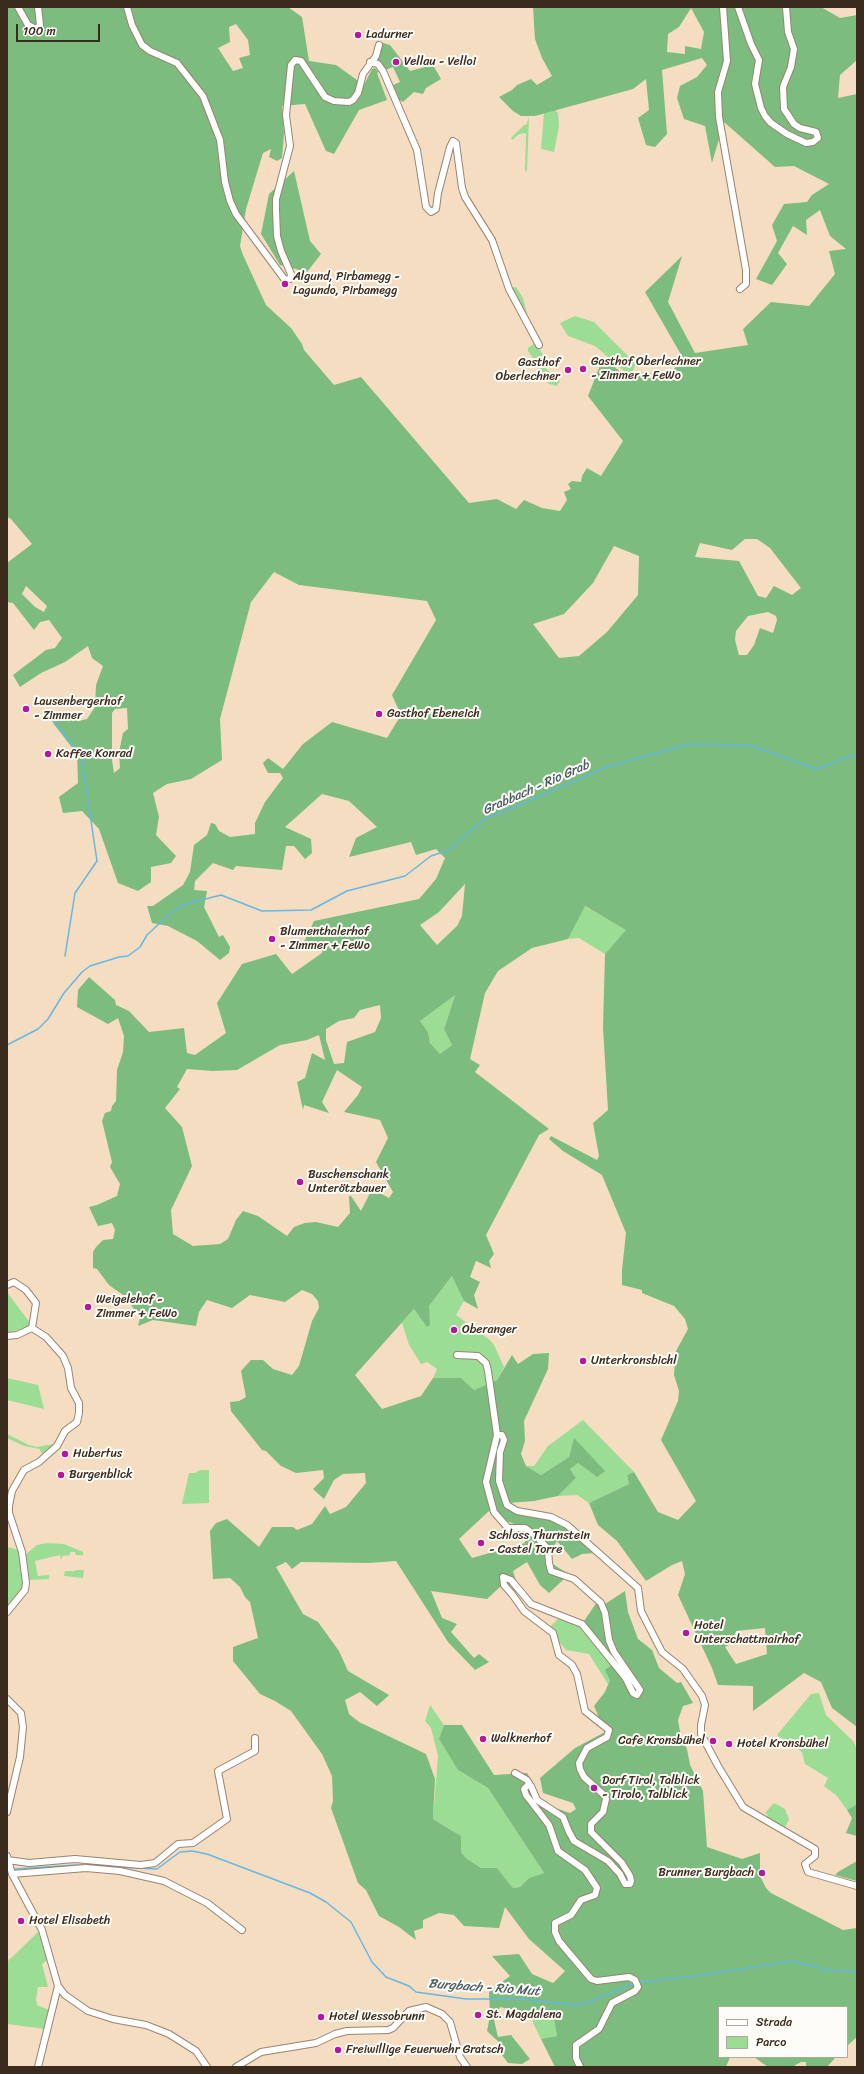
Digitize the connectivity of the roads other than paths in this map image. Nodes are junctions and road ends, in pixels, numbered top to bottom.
1 (18, 7) edge
2 (38, 7) edge
3 (127, 7) edge
4 (723, 7) edge
5 (738, 7) edge
6 (786, 7) edge
7 (379, 45) dead end
8 (370, 62) junction
9 (740, 289) dead end
10 (539, 345) dead end
11 (7, 1285) edge
12 (32, 1328) junction
13 (7, 1336) edge
14 (457, 1355) dead end
15 (497, 1435) junction
16 (7, 1612) edge
17 (7, 1699) edge
18 (255, 1738) dead end
19 (515, 1772) dead end
20 (530, 1785) junction
21 (7, 1812) edge
22 (8, 1858) edge
23 (12, 1874) junction
24 (857, 1886) edge
25 (242, 1930) dead end
26 (58, 1986) junction
27 (38, 2067) edge
28 (207, 2067) edge
29 (236, 2067) edge
30 (467, 2067) edge
31 (580, 2067) edge

1 - 2 street
3 - 8 street
4 - 9 street
5 - 6 street
7 - 8 street
8 - 10 street
11 - 12 street
12 - 13 street
12 - 16 street
14 - 15 street
15 - 20 street
15 - 24 street
17 - 21 street
18 - 22 street
19 - 20 street
20 - 31 street
22 - 23 street
23 - 25 street
23 - 26 street
26 - 27 street
26 - 28 street
29 - 30 street

